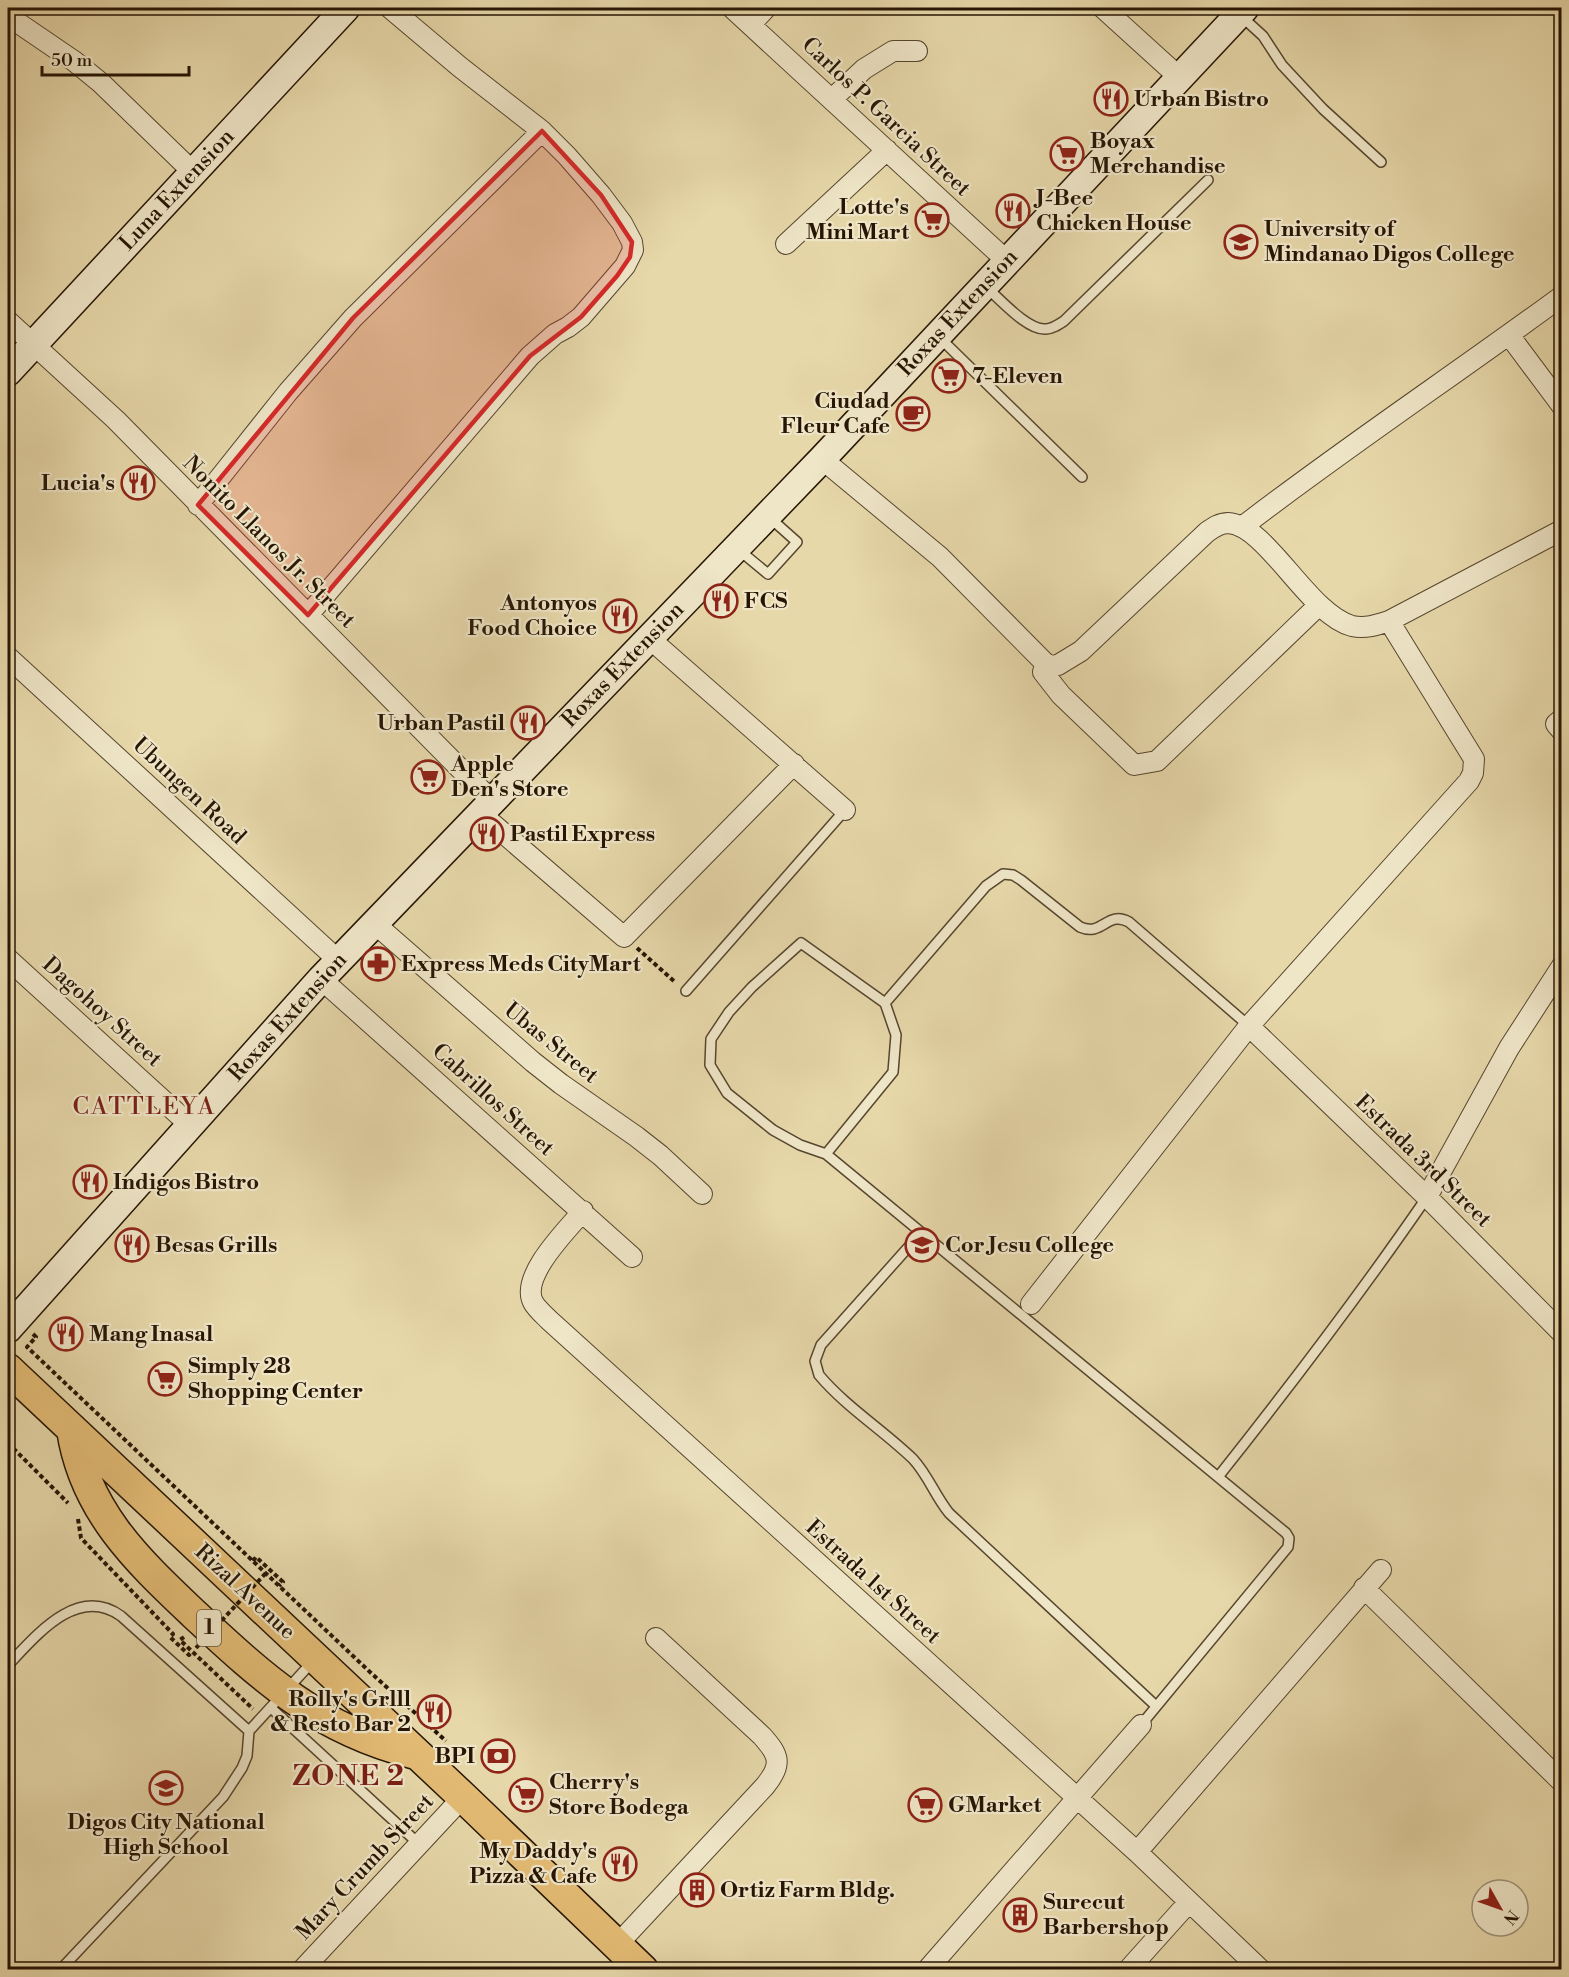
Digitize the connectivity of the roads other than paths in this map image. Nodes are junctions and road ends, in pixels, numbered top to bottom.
1 (346, 8) edge
2 (390, 8) edge
3 (732, 8) edge
4 (766, 8) edge
5 (1103, 8) edge
6 (1242, 11) edge
7 (8, 16) edge
8 (751, 24) junction
9 (917, 51) dead end
10 (1179, 77) junction
11 (832, 99) junction
12 (542, 131) junction
13 (887, 150) junction
14 (1381, 162) dead end
15 (193, 172) junction
16 (1208, 180) dead end
17 (786, 244) dead end
18 (1007, 261) junction
19 (984, 285) junction
20 (1562, 296) edge
21 (8, 321) edge
22 (938, 335) junction
23 (1509, 335) junction
24 (33, 344) junction
25 (8, 372) edge
26 (1562, 406) edge
27 (822, 459) junction
28 (1082, 477) dead end
29 (198, 505) junction
30 (767, 515) junction
31 (1242, 527) junction
32 (1562, 530) edge
33 (736, 547) junction
34 (1319, 605) junction
35 (308, 615) junction
36 (1389, 621) junction
37 (649, 638) junction
38 (8, 657) edge
39 (1044, 665) junction
40 (1562, 719) edge
41 (1562, 731) edge
42 (794, 764) junction
43 (486, 807) junction
44 (845, 810) joint
45 (374, 923) junction
46 (8, 959) edge
47 (1562, 966) edge
48 (330, 970) junction
49 (686, 991) road end
50 (885, 1003) junction
51 (1249, 1026) junction
52 (190, 1125) junction
53 (826, 1154) junction
54 (702, 1194) dead end
55 (1427, 1197) junction
56 (583, 1211) junction
57 (921, 1233) junction
58 (632, 1257) dead end
59 (1027, 1309) junction
60 (12, 1325) edge
61 (1562, 1334) edge
62 (9, 1373) edge
63 (72, 1429) junction
64 (1218, 1477) junction
65 (1382, 1570) dead end
66 (1364, 1588) junction
67 (656, 1638) dead end
68 (316, 1659) junction
69 (8, 1665) edge
70 (277, 1700) junction
71 (1156, 1706) junction
72 (1141, 1725) joint
73 (249, 1731) junction
74 (418, 1755) junction
75 (1562, 1782) edge
76 (463, 1797) junction
77 (1077, 1799) junction
78 (419, 1844) junction
79 (1137, 1852) junction
80 (1189, 1902) junction
81 (632, 1962) edge
82 (60, 1970) edge
83 (302, 1970) edge
84 (927, 1970) edge
85 (1128, 1970) edge
86 (1261, 1970) edge

1 - 15 main road, Luna Extension
2 - 12 street
3 - 8 street, Carlos P. Garcia Street
4 - 8 street
5 - 10 street
6 - 10 main road, Roxas Extension
6 - 14 lane
7 - 15 street
8 - 11 street, Carlos P. Garcia Street
9 - 11 street
10 - 18 main road, Roxas Extension
11 - 13 street, Carlos P. Garcia Street
12 - 29 street
12 - 35 street
13 - 17 street
13 - 18 street, Carlos P. Garcia Street
15 - 24 main road, Luna Extension
16 - 19 lane
18 - 19 main road, Roxas Extension
19 - 22 main road, Roxas Extension
20 - 23 street
21 - 24 street, Nonito Llanos Jr. Street
22 - 27 main road, Roxas Extension
22 - 28 lane
23 - 26 street
23 - 31 street
24 - 25 main road, Luna Extension
24 - 29 street, Nonito Llanos Jr. Street
27 - 30 main road, Roxas Extension
27 - 39 street
29 - 35 street, Nonito Llanos Jr. Street
30 - 33 main road, Roxas Extension
30 - 33 lane
31 - 34 street
31 - 39 street
32 - 36 street
33 - 37 main road, Roxas Extension
34 - 36 street
34 - 39 street
35 - 43 street, Nonito Llanos Jr. Street
36 - 51 street
37 - 42 street
37 - 43 main road, Roxas Extension
38 - 48 street, Ubungen Road
40 - 41 street
42 - 43 street, Nonito Llanos Jr. Street
42 - 44 street
43 - 45 main road, Roxas Extension
44 - 49 lane
45 - 48 main road, Roxas Extension
45 - 54 street, Ubas Street
46 - 52 street, Dagohoy Street
47 - 55 street
48 - 52 main road, Roxas Extension
48 - 56 street, Cabrillos Street
50 - 51 lane
50 - 53 lane
50 - 53 lane
51 - 55 street, Estrada 3rd Street
51 - 59 street
52 - 60 main road, Roxas Extension
53 - 57 lane
55 - 61 street, Estrada 3rd Street
55 - 64 lane
56 - 58 street, Cabrillos Street
56 - 77 street, Estrada 1st Street
57 - 59 lane
57 - 71 lane
59 - 64 lane
62 - 63 main road, Rizal Avenue / 1
63 - 68 main road, Rizal Avenue / 1
63 - 70 main road, Rizal Avenue / 1
64 - 71 lane
65 - 66 street
66 - 75 street
66 - 79 street
67 - 81 street
68 - 70 lane
68 - 74 main road, Rizal Avenue / 1
69 - 73 lane
70 - 73 lane
70 - 74 main road, Rizal Avenue / 1
70 - 78 lane
71 - 72 lane
72 - 77 street
73 - 82 lane
74 - 76 main road, Rizal Avenue / 1
76 - 78 street, Mary Crumb Street
76 - 81 main road, Rizal Avenue / 1
77 - 79 street, Estrada 1st Street
77 - 84 street
78 - 83 street, Mary Crumb Street
79 - 80 street, Estrada 1st Street
80 - 85 street
80 - 86 street, Estrada 1st Street

